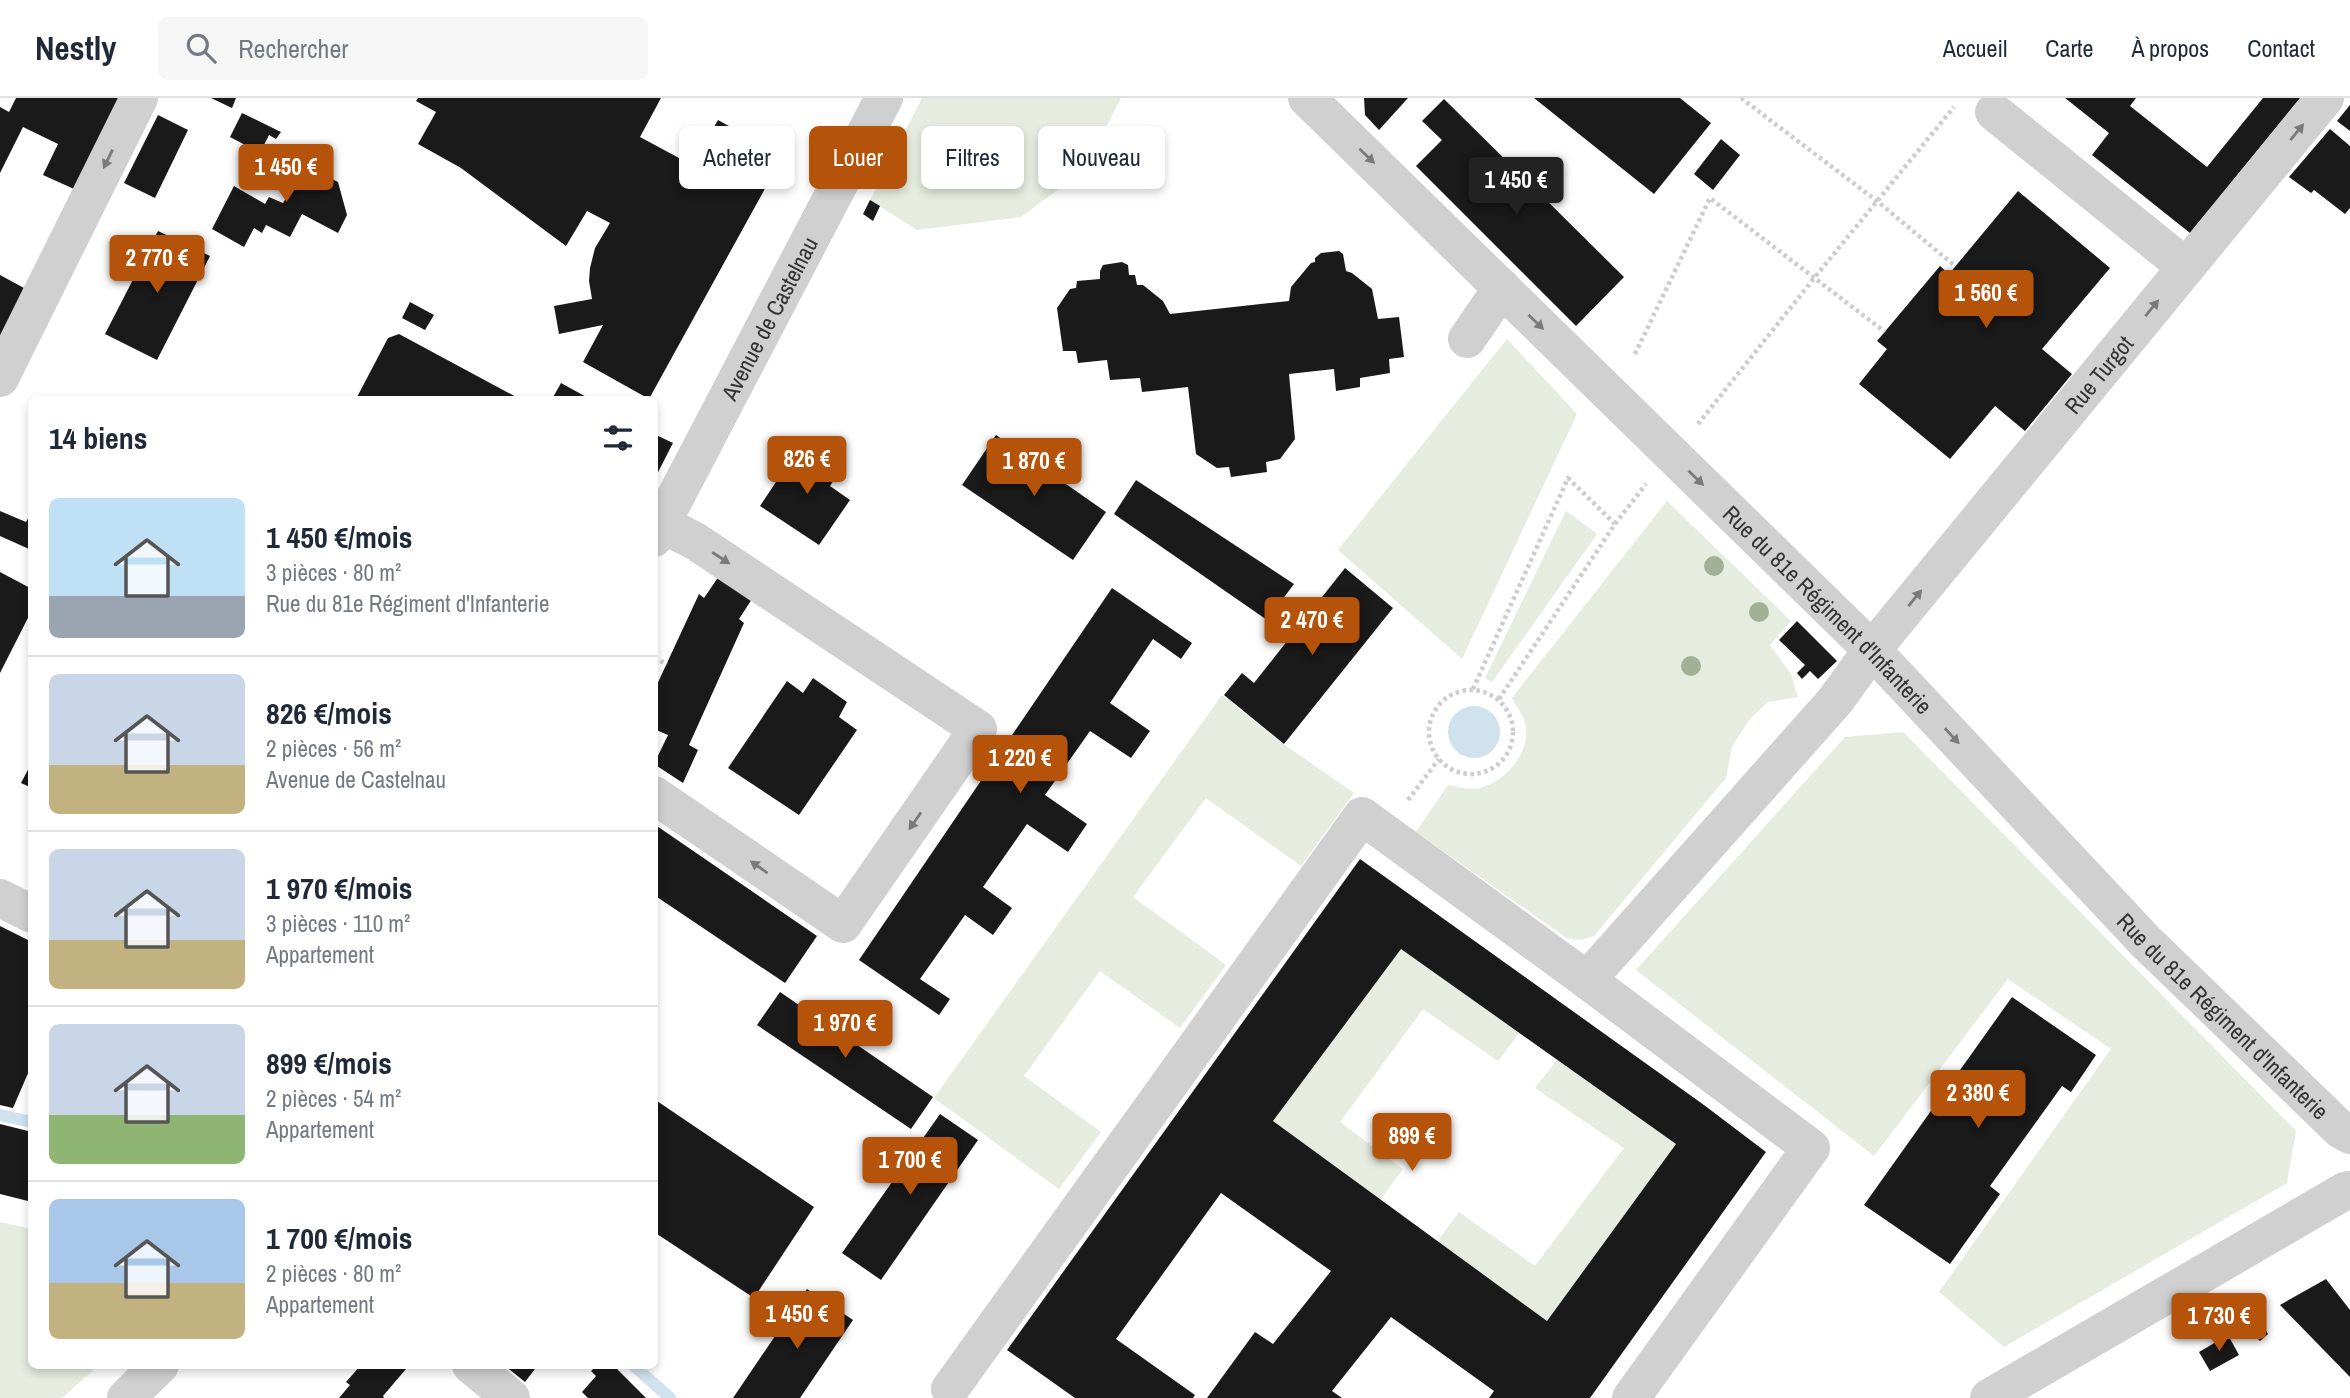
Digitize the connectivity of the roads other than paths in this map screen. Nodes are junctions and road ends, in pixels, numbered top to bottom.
1 (139, 98) edge
2 (884, 98) edge
3 (2325, 98) edge
4 (1318, 101) edge
5 (1978, 105) edge
6 (2186, 267) junction
7 (1502, 288) junction
8 (1467, 339) dead end
9 (0, 378) edge
10 (658, 531) edge
11 (1872, 650) junction
12 (658, 798) edge
13 (0, 898) edge
14 (28, 912) edge
15 (1587, 979) junction
16 (2345, 1132) edge
17 (2347, 1191) edge
18 (156, 1369) edge
19 (476, 1369) edge
20 (946, 1386) edge
21 (126, 1398) edge
22 (510, 1398) edge
23 (1631, 1398) edge
24 (1989, 1398) edge

1 -> 9 street
2 - 10 street, Avenue de Castelnau
6 -> 3 street, Rue Turgot
4 -> 7 street, Rue du 81e Régiment d'Infanterie
5 - 6 street
11 -> 6 street, Rue Turgot
7 - 8 street
7 -> 11 street, Rue du 81e Régiment d'Infanterie
10 -> 12 street
11 - 15 street, Rue Turgot
11 -> 16 street, Rue du 81e Régiment d'Infanterie
13 - 14 street
15 - 20 street
15 - 23 street
16 - 17 street, Rue du 81e Régiment d'Infanterie
17 - 24 street
18 - 21 street
19 - 22 street

